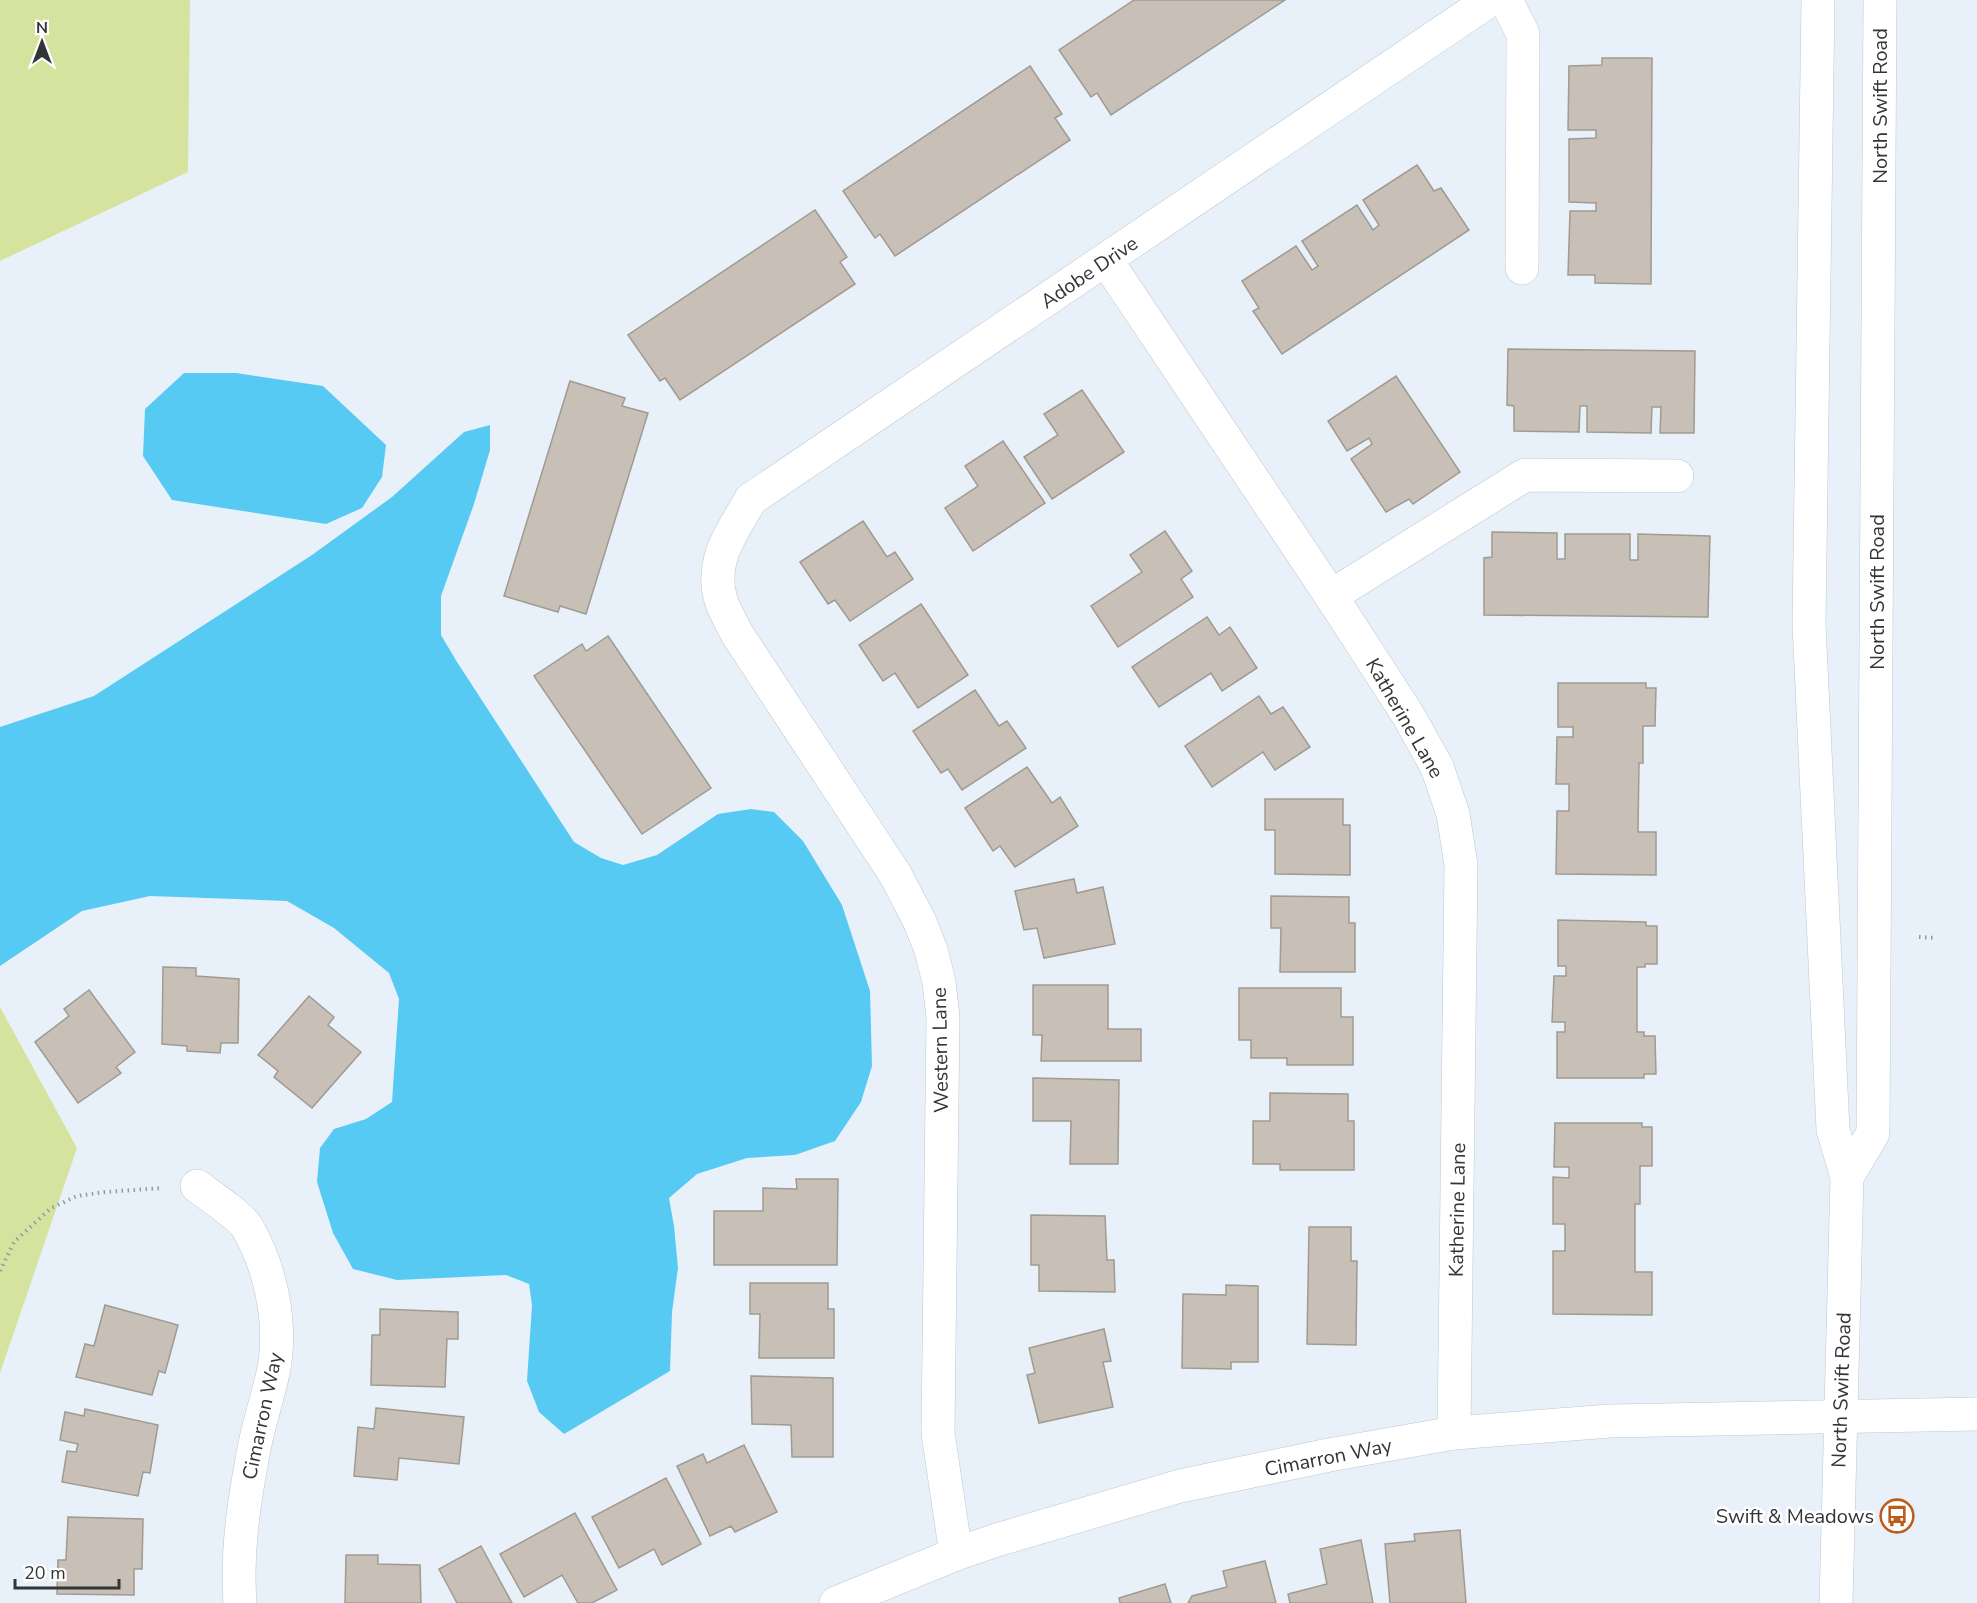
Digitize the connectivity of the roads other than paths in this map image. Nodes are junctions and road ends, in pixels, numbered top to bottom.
1 (1490, 0) edge
2 (1506, 0) edge
3 (1818, 0) edge
4 (1880, 0) edge
5 (1106, 260) junction
6 (1521, 268) dead end
7 (1677, 476) dead end
8 (717, 568) joint
9 (1331, 596) junction
10 (1847, 1177) junction
11 (197, 1186) road end
12 (1977, 1414) edge
13 (1841, 1416) junction
14 (1454, 1433) junction
15 (956, 1554) junction
16 (240, 1603) edge
17 (836, 1603) edge
18 (1836, 1603) edge

1 - 5 street, Adobe Drive
2 - 6 street
3 - 10 street, North Swift Road
4 - 10 street, North Swift Road
5 - 8 street, Adobe Drive
5 - 9 street, Katherine Lane
7 - 9 street
8 - 15 street, Western Lane
9 - 14 street, Katherine Lane
10 - 13 street, North Swift Road
11 - 16 street, Cimarron Way
12 - 13 street, Cimarron Way
13 - 14 street, Cimarron Way
13 - 18 street, North Swift Road
14 - 15 street, Cimarron Way
15 - 17 street, Cimarron Way

